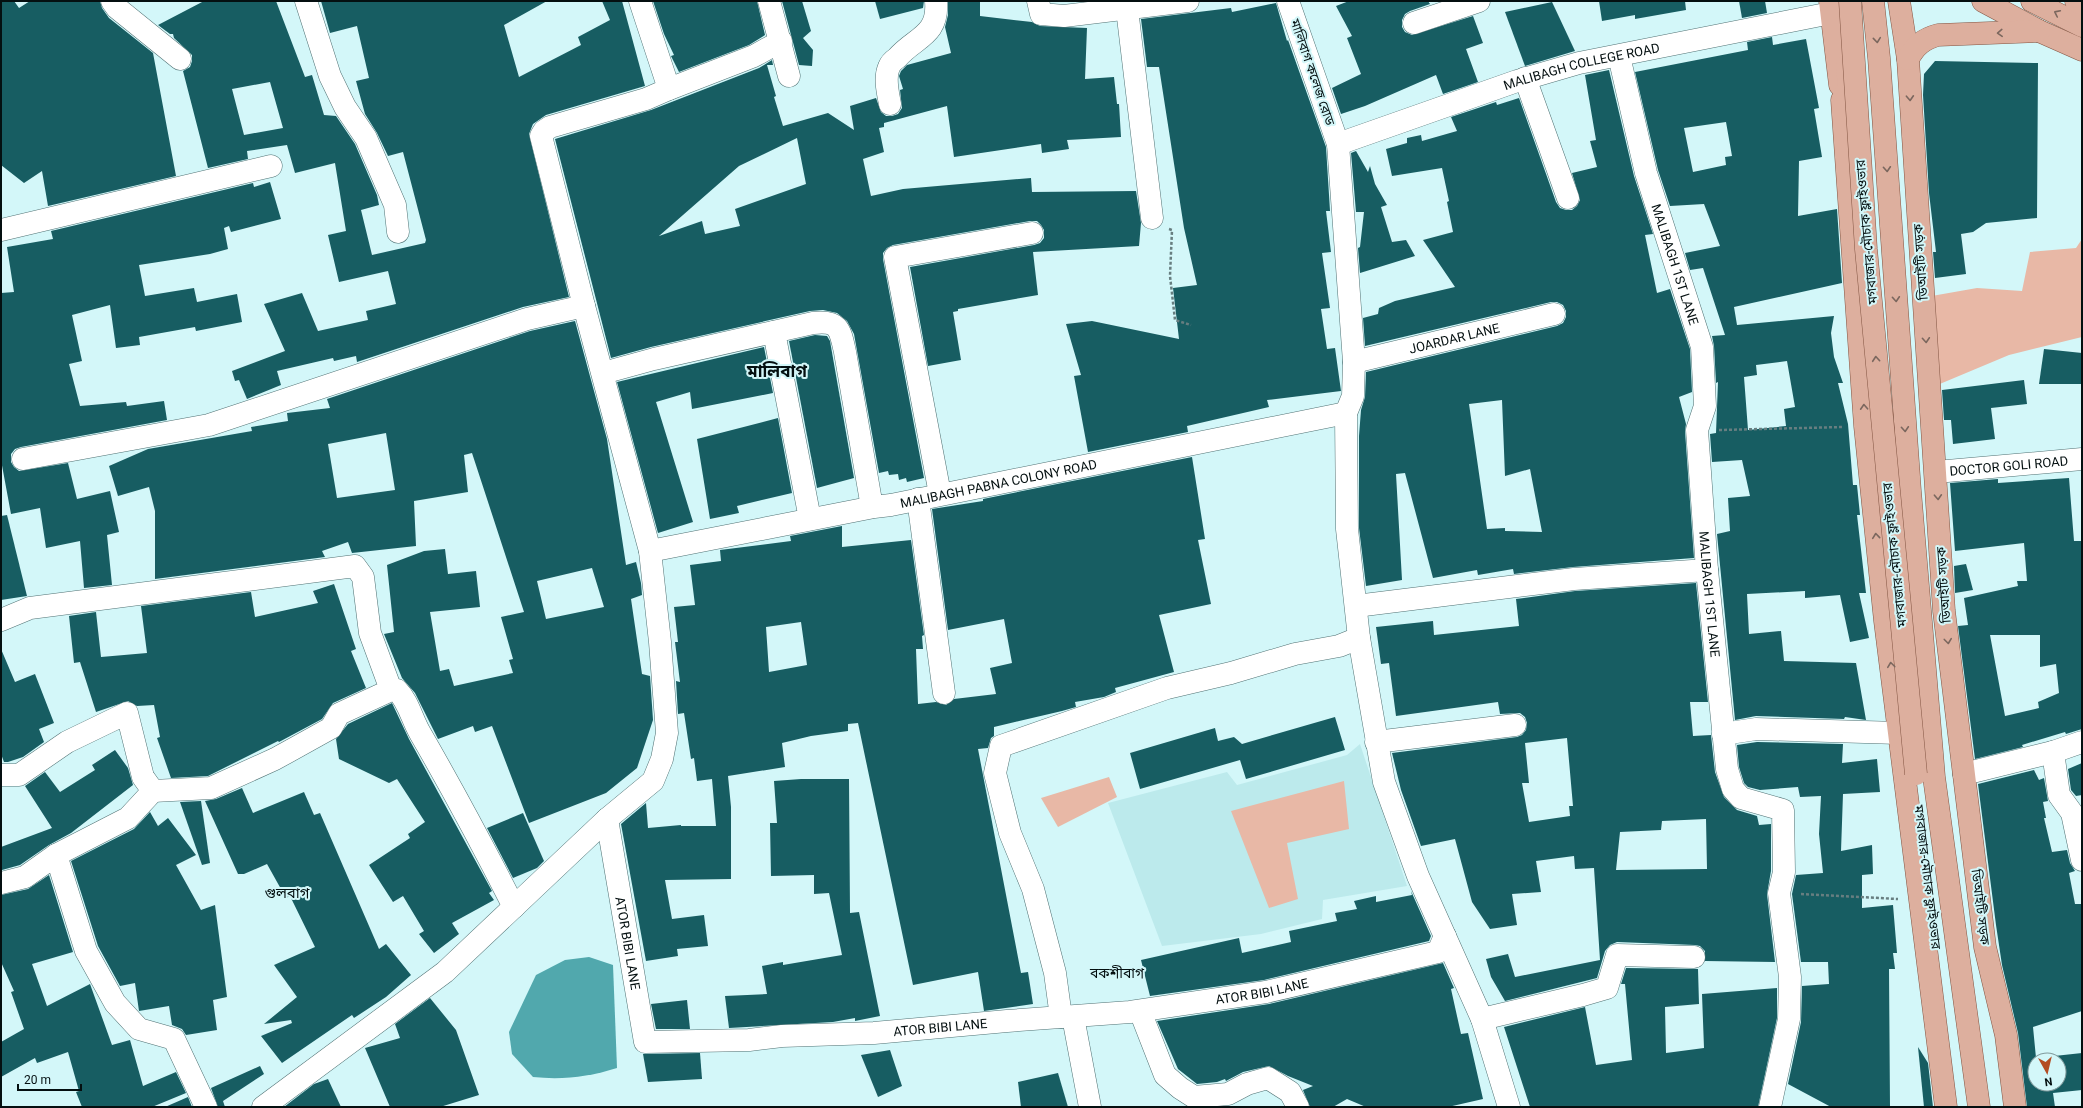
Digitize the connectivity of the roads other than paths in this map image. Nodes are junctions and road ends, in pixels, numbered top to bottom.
1 (306, 1) edge
2 (640, 1) edge
3 (769, 1) edge
4 (936, 1) edge
5 (1038, 1) edge
6 (1188, 1) edge
7 (1288, 1) edge
8 (1479, 1) edge
9 (1850, 1) edge
10 (1873, 1) edge
11 (1899, 1) edge
12 (1983, 1) edge
13 (2032, 1) edge
14 (2076, 1) edge
15 (120, 3) edge
16 (2082, 4) edge
17 (1831, 7) edge
18 (1127, 9) junction
19 (1414, 23) dead end
20 (2082, 26) edge
21 (2039, 31) junction
22 (781, 41) junction
23 (2082, 50) edge
24 (1619, 56) junction
25 (180, 59) dead end
26 (1908, 59) junction
27 (789, 76) dead end
28 (1525, 78) junction
29 (669, 89) junction
30 (1842, 100) junction
31 (890, 104) dead end
32 (1338, 144) junction
33 (271, 166) dead end
34 (1568, 198) dead end
35 (1152, 218) road end
36 (1, 230) edge
37 (398, 232) dead end
38 (1032, 233) dead end
39 (584, 306) junction
40 (1554, 314) dead end
41 (774, 332) junction
42 (1354, 362) junction
43 (603, 374) junction
44 (1346, 413) junction
45 (23, 459) dead end
46 (2082, 459) edge
47 (1936, 472) junction
48 (940, 494) junction
49 (918, 499) junction
50 (872, 507) junction
51 (810, 519) junction
52 (650, 551) junction
53 (1707, 570) junction
54 (1356, 606) junction
55 (1, 620) edge
56 (1359, 638) junction
57 (391, 690) junction
58 (944, 693) dead end
59 (1515, 725) dead end
60 (1899, 733) junction
61 (1723, 734) junction
62 (1376, 742) junction
63 (2082, 742) edge
64 (2053, 752) junction
65 (1964, 774) junction
66 (1, 775) edge
67 (153, 791) junction
68 (607, 819) junction
69 (56, 855) junction
70 (2082, 860) edge
71 (1, 883) edge
72 (514, 907) junction
73 (1445, 936) junction
74 (1694, 957) dead end
75 (1140, 1011) junction
76 (1067, 1017) junction
77 (1482, 1018) junction
78 (206, 1107) edge
79 (263, 1107) edge
80 (1090, 1107) edge
81 (1298, 1107) edge
82 (1509, 1107) edge
83 (1770, 1107) edge
84 (1946, 1107) edge
85 (1957, 1107) edge
86 (1979, 1107) edge
87 (2015, 1107) edge

1 - 37 street
2 - 29 street
3 - 22 street
4 - 31 street
5 - 18 street
6 - 18 street
7 - 32 street, মালিবাগ কলেজ রোড
8 - 19 street
9 - 30 main road
85 -> 9 main road, মগবাজার-মৌচাক ফ্লাইওভার, bridge
10 -> 86 main road, মগবাজার-মৌচাক ফ্লাইওভার
11 - 26 main road, ডিআইটি সড়ক
12 - 21 main road
20 -> 13 main road
14 - 16 main road
15 - 25 street
17 - 24 street, MALIBAGH COLLEGE ROAD
17 - 30 main road
18 - 35 street
21 - 23 main road
21 -> 26 main road
22 - 27 street
22 - 29 street
24 - 28 street, MALIBAGH COLLEGE ROAD
24 - 53 street, MALIBAGH 1ST LANE
26 -> 47 main road, ডিআইটি সড়ক
28 - 32 street, MALIBAGH COLLEGE ROAD
28 - 34 street
29 - 39 street
60 -> 30 main road
32 - 42 street, মালিবাগ কলেজ রোড
33 - 36 street
38 - 48 street
39 - 43 street
39 - 45 street
40 - 42 street, JOARDAR LANE
41 - 43 street
41 - 50 street
41 - 51 street
42 - 44 street, মালিবাগ কলেজ রোড
43 - 52 street
44 - 48 street, MALIBAGH PABNA COLONY ROAD
44 - 54 street
46 - 47 street, DOCTOR GOLI ROAD
47 -> 65 main road, ডিআইটি সড়ক
48 - 49 street, MALIBAGH PABNA COLONY ROAD
49 - 50 street, MALIBAGH PABNA COLONY ROAD
49 - 58 street
50 - 51 street, MALIBAGH PABNA COLONY ROAD
51 - 52 street, MALIBAGH PABNA COLONY ROAD
52 - 68 street
53 - 54 street
53 - 61 street, MALIBAGH 1ST LANE
54 - 56 street
55 - 57 street
56 - 62 street
56 - 76 street
57 - 67 street
57 - 72 street
59 - 62 street
60 - 61 street
60 - 84 main road
61 - 83 street, MALIBAGH 1ST LANE
62 - 73 street
63 - 64 street
64 - 65 street
64 - 70 street
65 - 87 main road, ডিআইটি সড়ক
66 - 67 street
67 - 69 street
68 - 72 street
68 - 76 street, ATOR BIBI LANE
69 - 71 street
69 - 78 street
72 - 79 street
73 - 75 street, ATOR BIBI LANE
73 - 77 street
74 - 77 street
75 - 76 street, ATOR BIBI LANE
75 - 81 street
76 - 80 street
77 - 82 street

